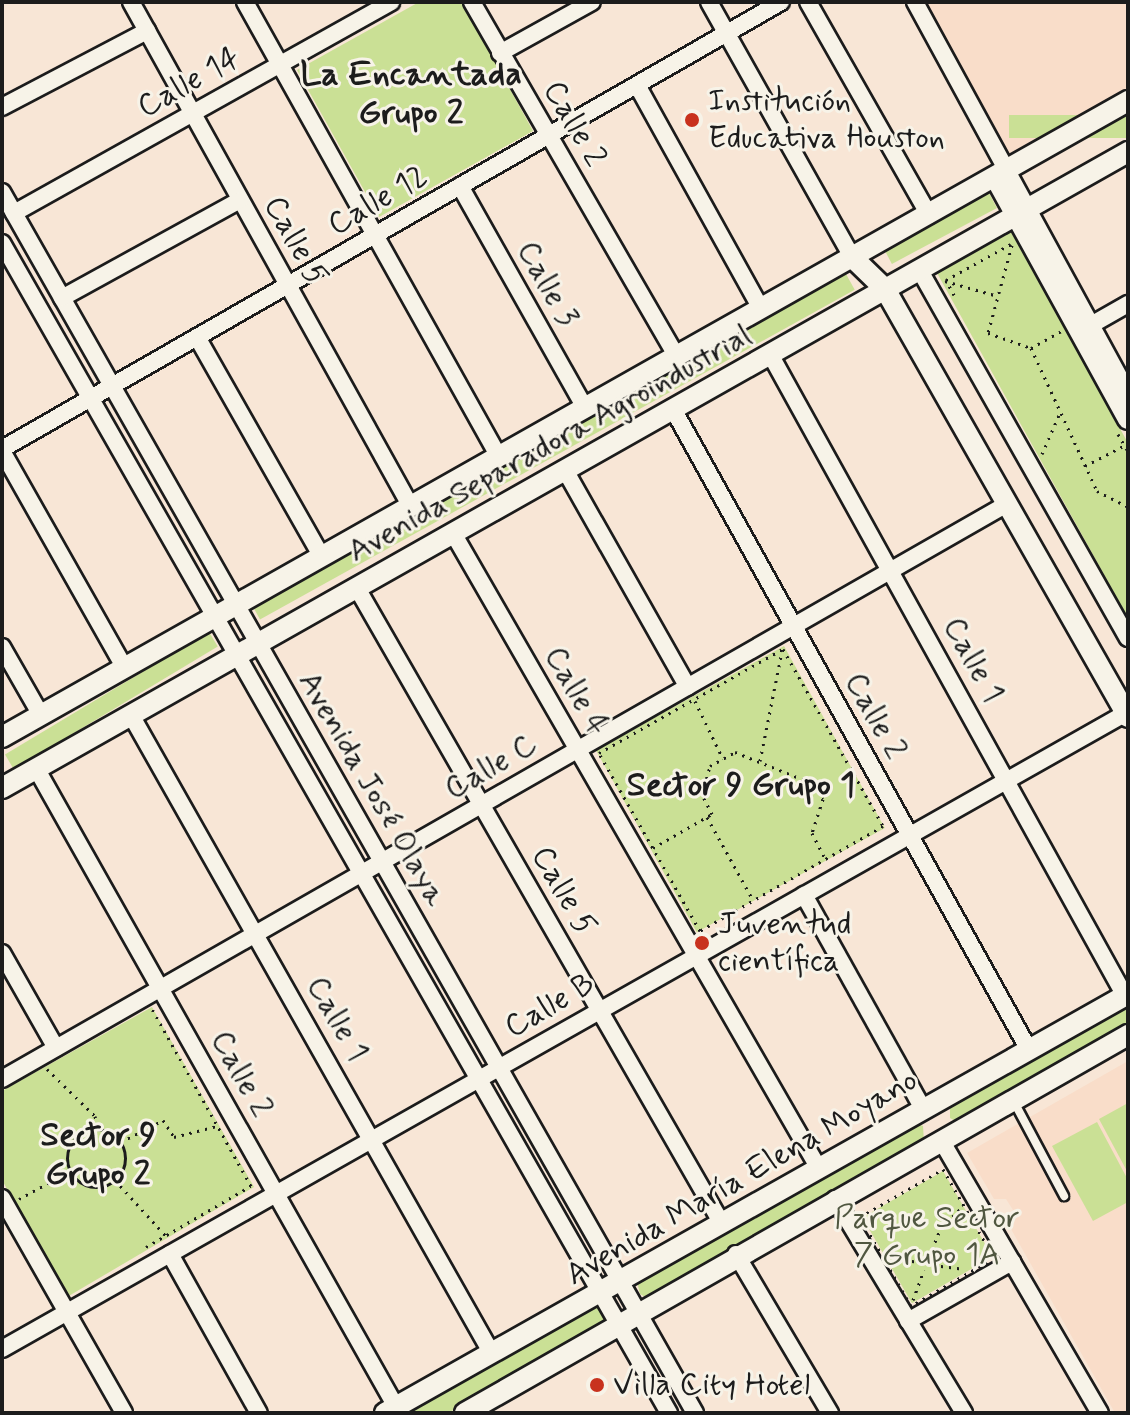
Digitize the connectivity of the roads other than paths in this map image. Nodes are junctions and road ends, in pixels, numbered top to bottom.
1 (131, 2) edge
2 (245, 2) edge
3 (391, 2) edge
4 (472, 2) edge
5 (592, 2) edge
6 (709, 2) edge
7 (781, 2) edge
8 (808, 2) edge
9 (915, 2) edge
10 (362, 9) edge
11 (147, 31) junction
12 (727, 33) junction
13 (500, 53) junction
14 (280, 64) junction
15 (637, 85) junction
16 (1128, 101) edge
17 (2, 107) edge
18 (192, 113) junction
19 (548, 136) junction
20 (1128, 152) edge
21 (1001, 174) junction
22 (460, 186) junction
23 (2, 192) edge
24 (240, 200) junction
25 (1022, 212) junction
26 (14, 213) junction
27 (929, 215) junction
28 (375, 235) junction
29 (2, 243) edge
30 (852, 257) junction
31 (919, 269) junction
32 (287, 286) junction
33 (885, 289) junction
34 (62, 298) junction
35 (1128, 304) edge
36 (761, 309) junction
37 (1075, 333) junction
38 (197, 337) junction
39 (770, 354) junction
40 (677, 357) junction
41 (112, 386) junction
42 (1128, 392) edge
43 (90, 399) junction
44 (585, 408) junction
45 (673, 409) junction
46 (1119, 419) edge
47 (2, 450) edge
48 (499, 457) junction
49 (565, 470) junction
50 (1007, 504) junction
51 (411, 507) junction
52 (453, 533) junction
53 (322, 557) junction
54 (891, 571) junction
55 (357, 588) junction
56 (237, 605) junction
57 (213, 618) junction
58 (793, 626) junction
59 (1128, 638) edge
60 (257, 644) junction
61 (2, 647) edge
62 (236, 656) junction
63 (125, 668) junction
64 (691, 693) junction
65 (41, 715) junction
66 (131, 715) junction
67 (1127, 715) edge
68 (2, 737) edge
69 (577, 750) junction
70 (36, 768) junction
71 (1008, 780) junction
72 (2, 788) edge
73 (481, 805) junction
74 (910, 835) junction
75 (381, 861) junction
76 (361, 873) junction
77 (804, 895) junction
78 (255, 934) junction
79 (2, 953) edge
80 (696, 956) junction
81 (160, 988) junction
82 (1126, 995) edge
83 (600, 1010) junction
84 (1128, 1035) edge
85 (1029, 1050) junction
86 (58, 1054) junction
87 (497, 1069) junction
88 (2, 1079) edge
89 (478, 1080) junction
90 (1012, 1100) junction
91 (923, 1109) junction
92 (371, 1140) junction
93 (941, 1140) junction
94 (818, 1167) junction
95 (276, 1194) junction
96 (1064, 1196) dead end
97 (9, 1199) edge
98 (835, 1199) junction
99 (721, 1222) junction
100 (170, 1254) junction
101 (736, 1254) junction
102 (1012, 1262) junction
103 (621, 1282) junction
104 (601, 1294) junction
105 (67, 1312) junction
106 (910, 1313) junction
107 (629, 1320) junction
108 (2, 1349) edge
109 (491, 1352) junction
110 (391, 1410) edge
111 (124, 1413) edge
112 (259, 1413) edge
113 (465, 1413) edge
114 (669, 1413) edge
115 (695, 1413) edge
116 (830, 1413) edge
117 (964, 1413) edge
118 (1100, 1413) edge

1 - 11 street, Calle 5
2 - 14 street
3 - 10 street, Calle 14
4 - 13 street, Calle 2
5 - 13 street
6 - 12 street
7 - 12 street, Calle 12
8 - 27 street
9 - 21 street
10 - 14 street, Calle 14
11 - 17 street
11 - 18 street, Calle 5
12 - 15 street, Calle 12
12 - 30 street
13 - 19 street, Calle 2
14 - 18 street, Calle 14
14 - 28 street
15 - 19 street, Calle 12
15 - 36 street
16 - 21 street, Avenida Separadora Agroindustrial
18 - 24 street, Calle 5
18 - 26 street, Calle 14
19 - 22 street, Calle 12
19 - 40 street, Calle 2
20 - 25 street, Avenida Separadora Agroindustrial
21 - 25 street
21 - 27 street, Avenida Separadora Agroindustrial
22 - 28 street, Calle 12
22 - 44 street, Calle 3
23 - 26 street, Avenida José Olaya
24 - 32 street, Calle 5
24 - 34 street
25 - 31 street, Avenida Separadora Agroindustrial
25 - 37 street
25 - 37 street
26 - 34 street, Avenida José Olaya
27 - 30 street, Avenida Separadora Agroindustrial
28 - 32 street, Calle 12
28 - 48 street
29 - 43 street, Avenida José Olaya
30 - 33 street
30 - 36 street, Avenida Separadora Agroindustrial
31 - 33 street, Avenida Separadora Agroindustrial
31 - 59 street
32 - 38 street, Calle 12
32 - 51 street, Calle 5
33 - 39 street, Avenida Separadora Agroindustrial
33 - 50 street
34 - 41 street, Avenida José Olaya
35 - 37 street
36 - 40 street, Avenida Separadora Agroindustrial
37 - 42 street
37 - 46 street
38 - 41 street, Calle 12
38 - 53 street
39 - 45 street, Avenida Separadora Agroindustrial
39 - 54 street, Calle 1
40 - 44 street, Avenida Separadora Agroindustrial
41 - 43 street, Calle 12
41 - 56 street, Avenida José Olaya
43 - 47 street, Calle 12
43 - 57 street, Avenida José Olaya
44 - 48 street, Avenida Separadora Agroindustrial
45 - 49 street, Avenida Separadora Agroindustrial
45 - 58 street, Calle 2
47 - 63 street
48 - 51 street, Avenida Separadora Agroindustrial
49 - 52 street, Avenida Separadora Agroindustrial
49 - 64 street
50 - 54 street, Calle C
50 - 67 street
51 - 53 street, Avenida Separadora Agroindustrial
52 - 55 street, Avenida Separadora Agroindustrial
52 - 69 street, Calle 4
53 - 56 street, Avenida Separadora Agroindustrial
54 - 58 street, Calle C
54 - 71 street, Calle 1
55 - 60 street, Avenida Separadora Agroindustrial
55 - 73 street, Calle 5
56 - 57 street, Avenida Separadora Agroindustrial
56 - 60 street, Avenida José Olaya
57 - 62 street, Avenida José Olaya
57 - 63 street, Avenida Separadora Agroindustrial
58 - 64 street, Calle C
58 - 74 street, Calle 2
60 - 62 street, Avenida Separadora Agroindustrial
60 - 75 street, Avenida José Olaya
61 - 65 street
62 - 66 street, Avenida Separadora Agroindustrial
62 - 76 street, Avenida José Olaya
63 - 65 street, Avenida Separadora Agroindustrial
64 - 69 street, Calle C
65 - 68 street, Avenida Separadora Agroindustrial
66 - 70 street, Avenida Separadora Agroindustrial
66 - 78 street, Calle 1
67 - 71 street, Calle B
69 - 73 street, Calle C
69 - 80 street, Calle 4
70 - 72 street, Avenida Separadora Agroindustrial
70 - 81 street, Calle 2
71 - 74 street, Calle B
71 - 82 street, Calle 1
73 - 75 street, Calle C
73 - 83 street, Calle 5
74 - 77 street, Calle B
74 - 85 street, Calle 2
75 - 76 street, Calle C
75 - 87 street, Avenida José Olaya
76 - 78 street, Calle C
76 - 89 street, Avenida José Olaya
77 - 80 street, Calle B
77 - 91 street
78 - 81 street, Calle C
78 - 92 street, Calle 1
79 - 86 street
80 - 83 street, Calle B
80 - 94 street, Calle 4
81 - 86 street, Calle C
81 - 95 street, Calle 2
82 - 85 street, Avenida María Elena Moyano
83 - 87 street, Calle B
83 - 99 street, Calle 5
84 - 90 street, Avenida María Elena Moyano
85 - 91 street, Avenida María Elena Moyano
86 - 88 street, Calle C
87 - 89 street, Calle B
87 - 103 street, Avenida José Olaya
89 - 92 street, Calle B
89 - 104 street, Avenida José Olaya
90 - 93 street, Avenida María Elena Moyano
90 - 96 lane
91 - 94 street, Avenida María Elena Moyano
92 - 95 street, Calle B
92 - 109 street, Calle 1
93 - 98 street, Avenida María Elena Moyano
93 - 102 street
94 - 99 street, Avenida María Elena Moyano
95 - 100 street, Calle B
95 - 110 street, Calle 2
97 - 105 street
98 - 101 street, Avenida María Elena Moyano
98 - 106 street
99 - 103 street, Avenida María Elena Moyano
100 - 105 street, Calle B
100 - 112 street
101 - 107 street, Avenida María Elena Moyano
101 - 116 street
102 - 106 street
102 - 118 street
103 - 104 street, Avenida María Elena Moyano
103 - 107 street, Avenida José Olaya
104 - 107 street, Avenida José Olaya
104 - 109 street, Avenida María Elena Moyano
105 - 108 street, Calle B
105 - 111 street
106 - 117 street
107 - 113 street, Avenida María Elena Moyano
107 - 114 street, Avenida José Olaya
107 - 115 street, Avenida José Olaya
109 - 110 street, Avenida María Elena Moyano

